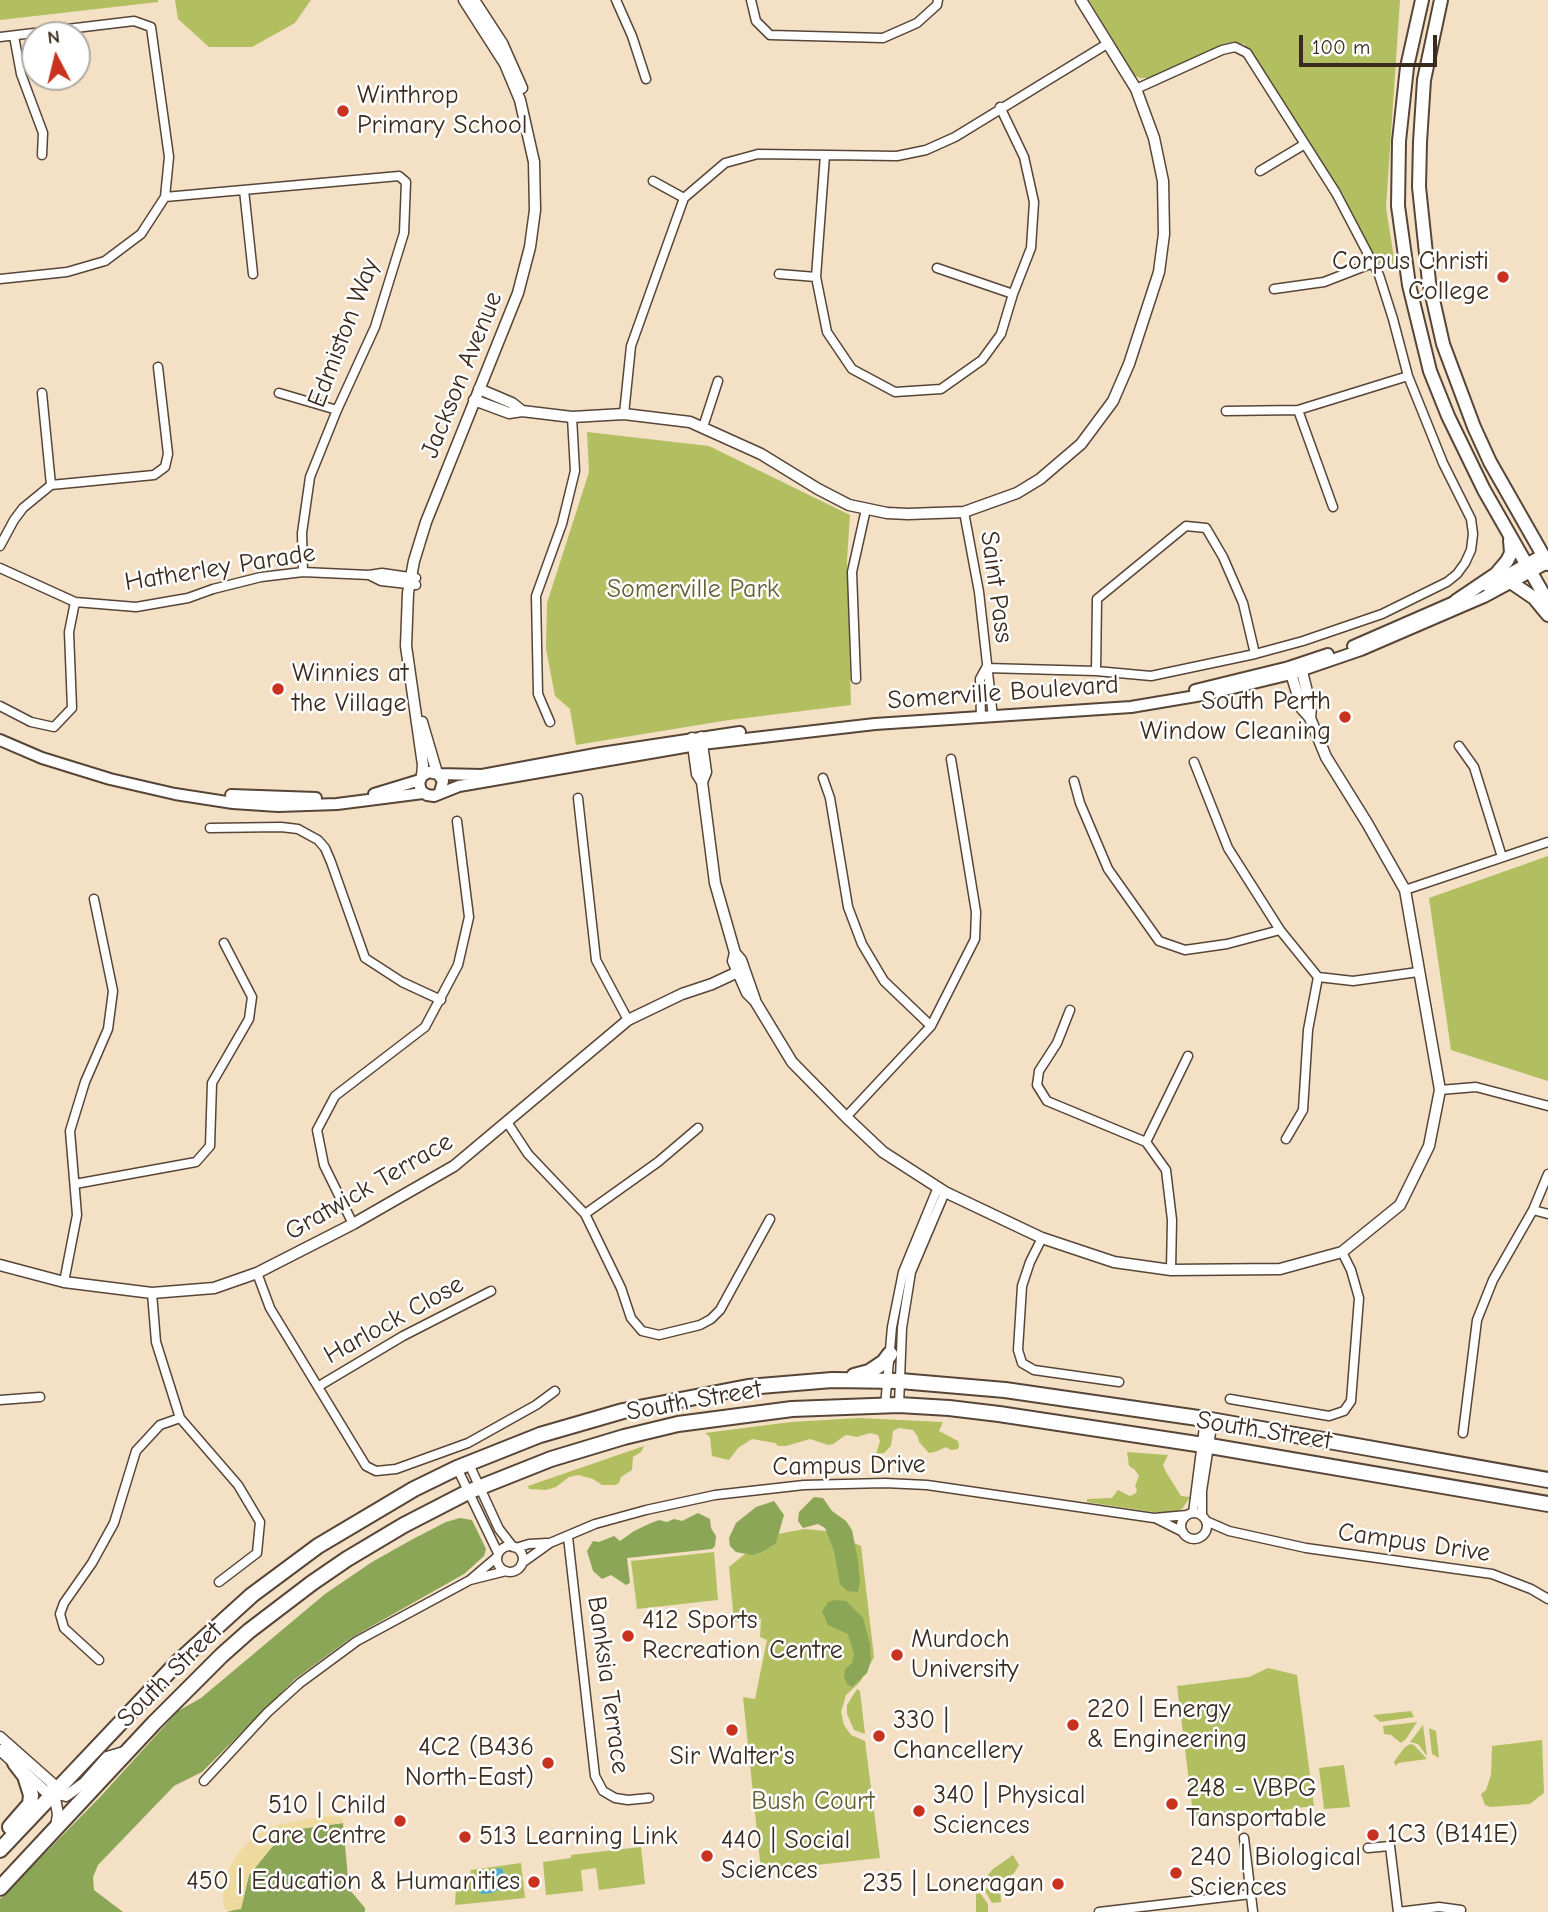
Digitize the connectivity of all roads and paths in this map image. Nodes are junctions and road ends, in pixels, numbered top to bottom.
1 (464, 0) edge
2 (474, 0) edge
3 (616, 0) edge
4 (751, 0) edge
5 (938, 0) edge
6 (1082, 0) edge
7 (1422, 0) edge
8 (1441, 0) edge
9 (14, 36) junction
10 (0, 37) edge
11 (1107, 44) junction
12 (646, 79) dead end
13 (1136, 89) junction
14 (1000, 107) junction
15 (1305, 144) junction
16 (42, 155) dead end
17 (825, 155) junction
18 (1260, 171) dead end
19 (653, 181) dead end
20 (244, 190) junction
21 (165, 197) junction
22 (684, 198) junction
23 (1373, 263) junction
24 (937, 268) dead end
25 (253, 274) dead end
26 (779, 274) dead end
27 (816, 277) junction
28 (0, 279) edge
29 (1273, 289) dead end
30 (1013, 294) junction
31 (158, 367) dead end
32 (1408, 376) junction
33 (718, 381) dead end
34 (42, 393) dead end
35 (279, 393) dead end
36 (480, 396) junction
37 (337, 410) junction
38 (1298, 410) junction
39 (1226, 411) dead end
40 (625, 414) junction
41 (572, 417) junction
42 (703, 427) junction
43 (51, 485) junction
44 (1333, 507) dead end
45 (866, 509) junction
46 (964, 512) junction
47 (1508, 532) junction
48 (0, 547) edge
49 (1546, 561) edge
50 (0, 568) edge
51 (1528, 568) junction
52 (303, 572) junction
53 (413, 581) junction
54 (1512, 583) junction
55 (1456, 601) junction
56 (75, 602) junction
57 (1548, 602) edge
58 (1548, 615) edge
59 (1255, 654) junction
60 (986, 668) junction
61 (1295, 669) junction
62 (1096, 671) junction
63 (856, 679) dead end
64 (0, 706) edge
65 (981, 714) junction
66 (993, 714) junction
67 (550, 722) dead end
68 (0, 732) edge
69 (0, 740) edge
70 (697, 741) junction
71 (1459, 746) dead end
72 (951, 759) dead end
73 (1194, 762) dead end
74 (438, 774) junction
75 (421, 778) junction
76 (823, 778) dead end
77 (1074, 781) dead end
78 (440, 792) junction
79 (423, 793) junction
80 (578, 799) dead end
81 (457, 821) dead end
82 (210, 828) dead end
83 (1548, 842) edge
84 (1502, 857) junction
85 (1405, 890) junction
86 (94, 899) dead end
87 (1280, 930) junction
88 (224, 943) dead end
89 (1418, 972) junction
90 (742, 973) junction
91 (1318, 977) junction
92 (441, 1000) junction
93 (1070, 1010) dead end
94 (628, 1020) junction
95 (931, 1026) junction
96 (1188, 1056) dead end
97 (1440, 1090) junction
98 (1548, 1106) edge
99 (846, 1118) junction
100 (507, 1122) junction
101 (698, 1128) dead end
102 (1286, 1139) dead end
103 (1146, 1142) junction
104 (1548, 1174) edge
105 (75, 1184) junction
106 (942, 1189) junction
107 (1533, 1210) junction
108 (585, 1214) junction
109 (1548, 1214) edge
110 (769, 1219) dead end
111 (353, 1224) junction
112 (1042, 1238) junction
113 (1342, 1252) junction
114 (0, 1265) edge
115 (1171, 1270) junction
116 (257, 1273) junction
117 (64, 1282) junction
118 (491, 1292) dead end
119 (152, 1293) junction
120 (890, 1354) junction
121 (832, 1380) junction
122 (894, 1381) junction
123 (1119, 1382) dead end
124 (319, 1386) junction
125 (555, 1391) dead end
126 (40, 1397) dead end
127 (1230, 1399) dead end
128 (0, 1400) edge
129 (892, 1406) junction
130 (180, 1418) junction
131 (1209, 1420) junction
132 (1463, 1433) dead end
133 (1206, 1446) junction
134 (463, 1466) junction
135 (1548, 1479) edge
136 (474, 1490) junction
137 (1548, 1504) edge
138 (1197, 1516) junction
139 (1154, 1518) junction
140 (1229, 1531) junction
141 (1205, 1532) junction
142 (1184, 1533) junction
143 (568, 1536) junction
144 (550, 1543) junction
145 (514, 1547) junction
146 (498, 1555) junction
147 (522, 1563) junction
148 (506, 1571) junction
149 (470, 1580) junction
150 (219, 1582) dead end
151 (1548, 1599) edge
152 (99, 1660) dead end
153 (0, 1737) edge
154 (0, 1750) edge
155 (127, 1751) junction
156 (15, 1763) junction
157 (46, 1778) junction
158 (68, 1779) junction
159 (204, 1781) dead end
160 (55, 1794) junction
161 (649, 1798) dead end
162 (55, 1828) junction
163 (0, 1838) edge
164 (1244, 1838) dead end
165 (1368, 1848) dead end
166 (0, 1850) edge
167 (0, 1888) edge
168 (1251, 1894) junction
169 (1461, 1910) dead end
170 (1099, 1912) edge
171 (1253, 1912) edge
172 (1398, 1912) edge

1 - 36 street, Jackson Avenue
2 - 36 street, Jackson Avenue
3 - 12 street
4 - 5 street
6 - 11 street
7 - 47 main road
8 - 49 main road
9 - 10 street
9 - 16 street
9 - 21 street
11 - 13 street
11 - 14 street
13 - 15 street
13 - 46 street
14 - 17 street
14 - 30 street
15 - 18 street
15 - 23 street
17 - 22 street
17 - 27 street
19 - 22 street
20 - 21 street, Edmiston Way
20 - 25 street
20 - 37 street, Edmiston Way
21 - 28 street
22 - 40 street
23 - 29 street
23 - 32 street
24 - 30 street
26 - 27 street
27 - 30 street
31 - 43 street
32 - 38 street
32 - 59 street
33 - 42 street
34 - 43 street
35 - 37 street
36 - 41 street
36 - 53 street, Jackson Avenue
37 - 52 street, Edmiston Way
38 - 39 street
38 - 44 street
40 - 41 street
40 - 42 street
41 - 67 street
42 - 45 street
43 - 48 street
45 - 46 street
45 - 63 street
46 - 60 street, Saint Pass
47 - 51 main road
47 - 55 main road
49 - 51 main road, Somerville Boulevard
50 - 56 street, Hatherley Parade
51 - 54 main road, Somerville Boulevard
51 - 55 main road, Somerville Boulevard
51 - 57 main road
52 - 53 street, Hatherley Parade
52 - 56 street, Hatherley Parade
53 - 74 street, Jackson Avenue
53 - 75 street, Jackson Avenue
54 - 58 main road
54 - 61 main road, Somerville Boulevard
55 - 61 main road, Somerville Boulevard
56 - 64 street
59 - 62 street
59 - 62 street
60 - 62 street
60 - 65 street, Saint Pass
60 - 66 street, Saint Pass
61 - 66 main road, Somerville Boulevard
61 - 85 street
65 - 66 main road, Somerville Boulevard
65 - 70 main road, Somerville Boulevard
68 - 75 main road, Somerville Boulevard
69 - 79 main road, Somerville Boulevard
70 - 74 main road, Somerville Boulevard
70 - 78 main road, Somerville Boulevard
70 - 90 street
71 - 84 street
72 - 95 street
73 - 87 street
74 - 75 main road, Somerville Boulevard
74 - 78 main road
75 - 79 main road
76 - 95 street
77 - 87 street
78 - 79 main road, Somerville Boulevard
80 - 94 street
81 - 92 street
82 - 92 street
83 - 84 street
84 - 85 street
85 - 89 street
86 - 105 street
87 - 91 street
88 - 105 street
89 - 91 street
89 - 97 street
90 - 94 street, Gratwick Terrace
90 - 99 street
91 - 102 street
92 - 111 street
93 - 103 street
94 - 100 street, Gratwick Terrace
95 - 99 street
96 - 103 street
97 - 98 street
97 - 113 street
99 - 106 street
100 - 108 street
100 - 111 street, Gratwick Terrace
101 - 108 street
103 - 115 street
104 - 107 street
105 - 117 street
106 - 112 street
106 - 120 street
106 - 122 street
107 - 109 street
107 - 132 street
108 - 110 street
111 - 116 street, Gratwick Terrace
112 - 115 street
112 - 123 street
113 - 115 street
113 - 127 street
114 - 117 street, Gratwick Terrace
116 - 119 street, Gratwick Terrace
116 - 124 street
117 - 119 street, Gratwick Terrace
118 - 124 street, Harlock Close
119 - 130 street
120 - 121 highway
120 - 122 street
121 - 122 highway, South Street
121 - 134 highway, South Street
122 - 129 street
122 - 129 street
122 - 131 highway, South Street
124 - 125 street
126 - 128 street
129 - 133 highway, South Street
129 - 136 highway, South Street
130 - 150 street
130 - 152 street
131 - 133 street
131 - 135 highway, South Street
133 - 137 highway, South Street
133 - 138 street
134 - 136 street
134 - 158 highway, South Street
136 - 145 street
136 - 146 street
136 - 155 highway, South Street
138 - 139 street, Campus Drive
138 - 140 street, Campus Drive
138 - 141 street
138 - 142 street
139 - 142 street, Campus Drive
139 - 143 street, Campus Drive
140 - 141 street, Campus Drive
140 - 151 street, Campus Drive
141 - 142 street, Campus Drive
143 - 144 street, Campus Drive
143 - 161 street, Banksia Terrace
144 - 145 street, Campus Drive
144 - 147 street, Campus Drive
145 - 146 street, Campus Drive
145 - 147 street
146 - 148 street
146 - 149 street, Campus Drive
147 - 148 street, Campus Drive
148 - 149 street, Campus Drive
149 - 159 street, Campus Drive
153 - 157 street
154 - 156 street
155 - 160 street
155 - 162 highway, South Street
156 - 160 street
156 - 163 highway
157 - 158 street
157 - 160 street
158 - 160 highway, South Street
160 - 162 street
160 - 166 highway, South Street
162 - 167 highway, South Street
164 - 168 street
165 - 172 street
168 - 170 street
168 - 171 street
169 - 172 street

